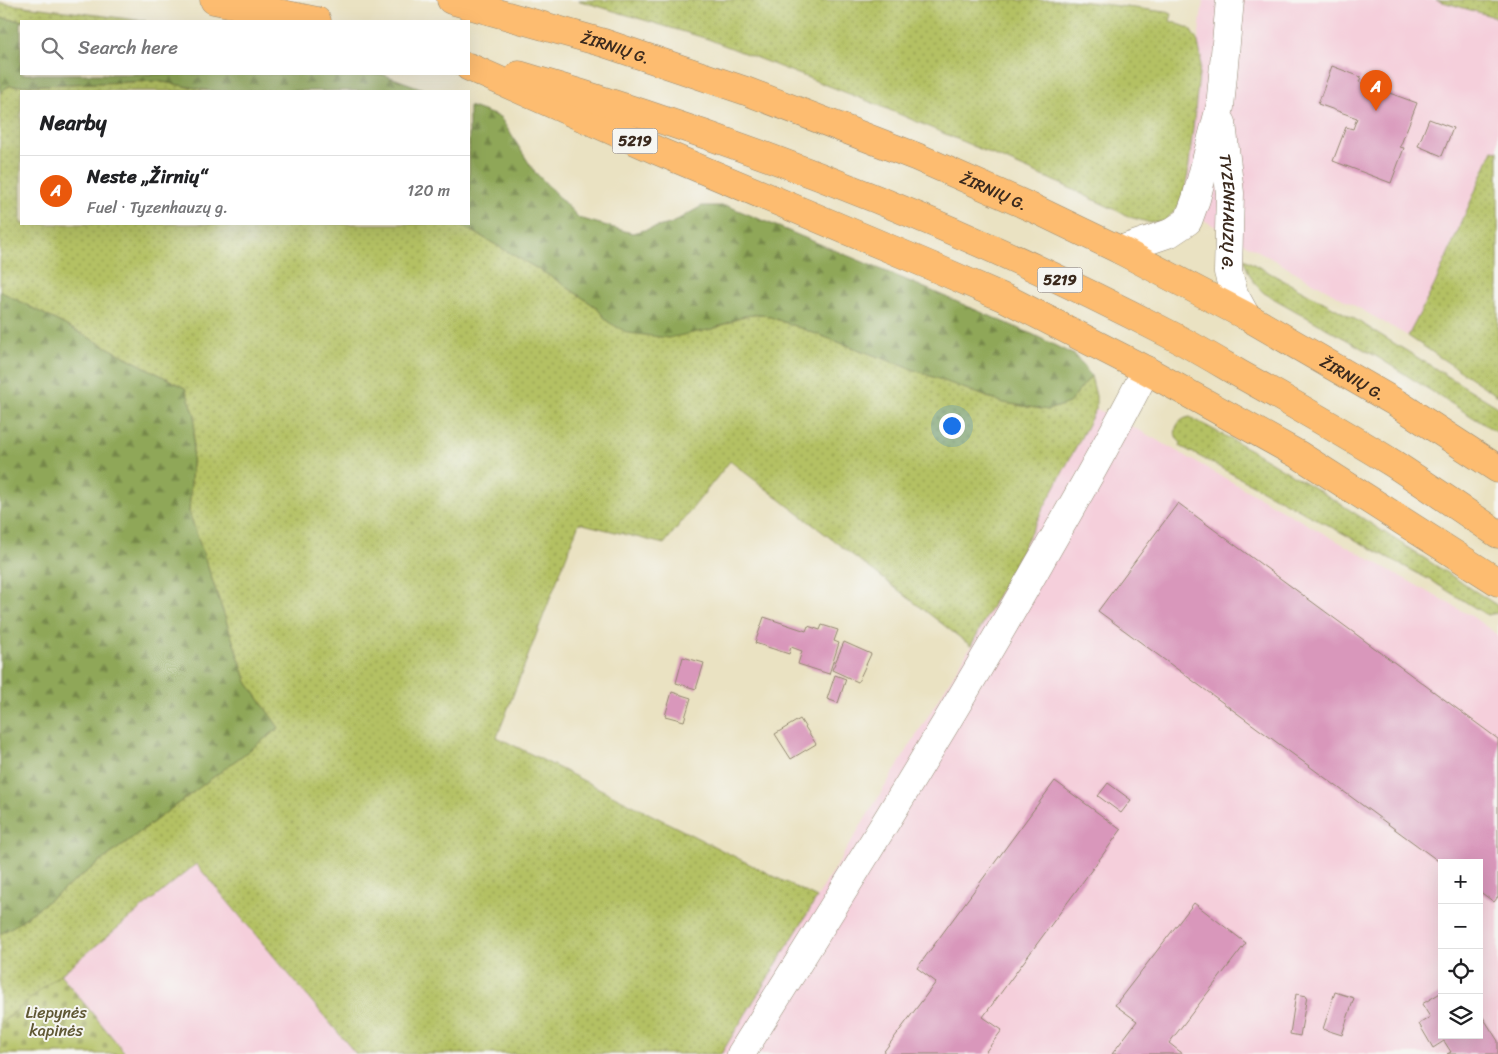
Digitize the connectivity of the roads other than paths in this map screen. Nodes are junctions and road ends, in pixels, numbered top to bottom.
1 (214, 0) edge
2 (452, 0) edge
3 (1230, 0) edge
4 (312, 20) edge
5 (470, 60) edge
6 (470, 67) edge
7 (1220, 107) junction
8 (1120, 250) junction
9 (1246, 316) junction
10 (1146, 370) junction
11 (1498, 469) edge
12 (1498, 534) edge
13 (1498, 582) edge
14 (740, 1054) edge

1 - 4 highway
2 - 8 highway, ŽIRNIŲ G.
3 - 7 street, TYZENHAUZŲ G.
5 - 12 highway, 5219
6 - 10 highway, 5219
7 - 8 street, TYZENHAUZŲ G.
7 - 9 street, TYZENHAUZŲ G.
8 - 9 highway, ŽIRNIŲ G.
9 - 11 highway, ŽIRNIŲ G.
10 - 13 highway, 5219
10 - 14 street

